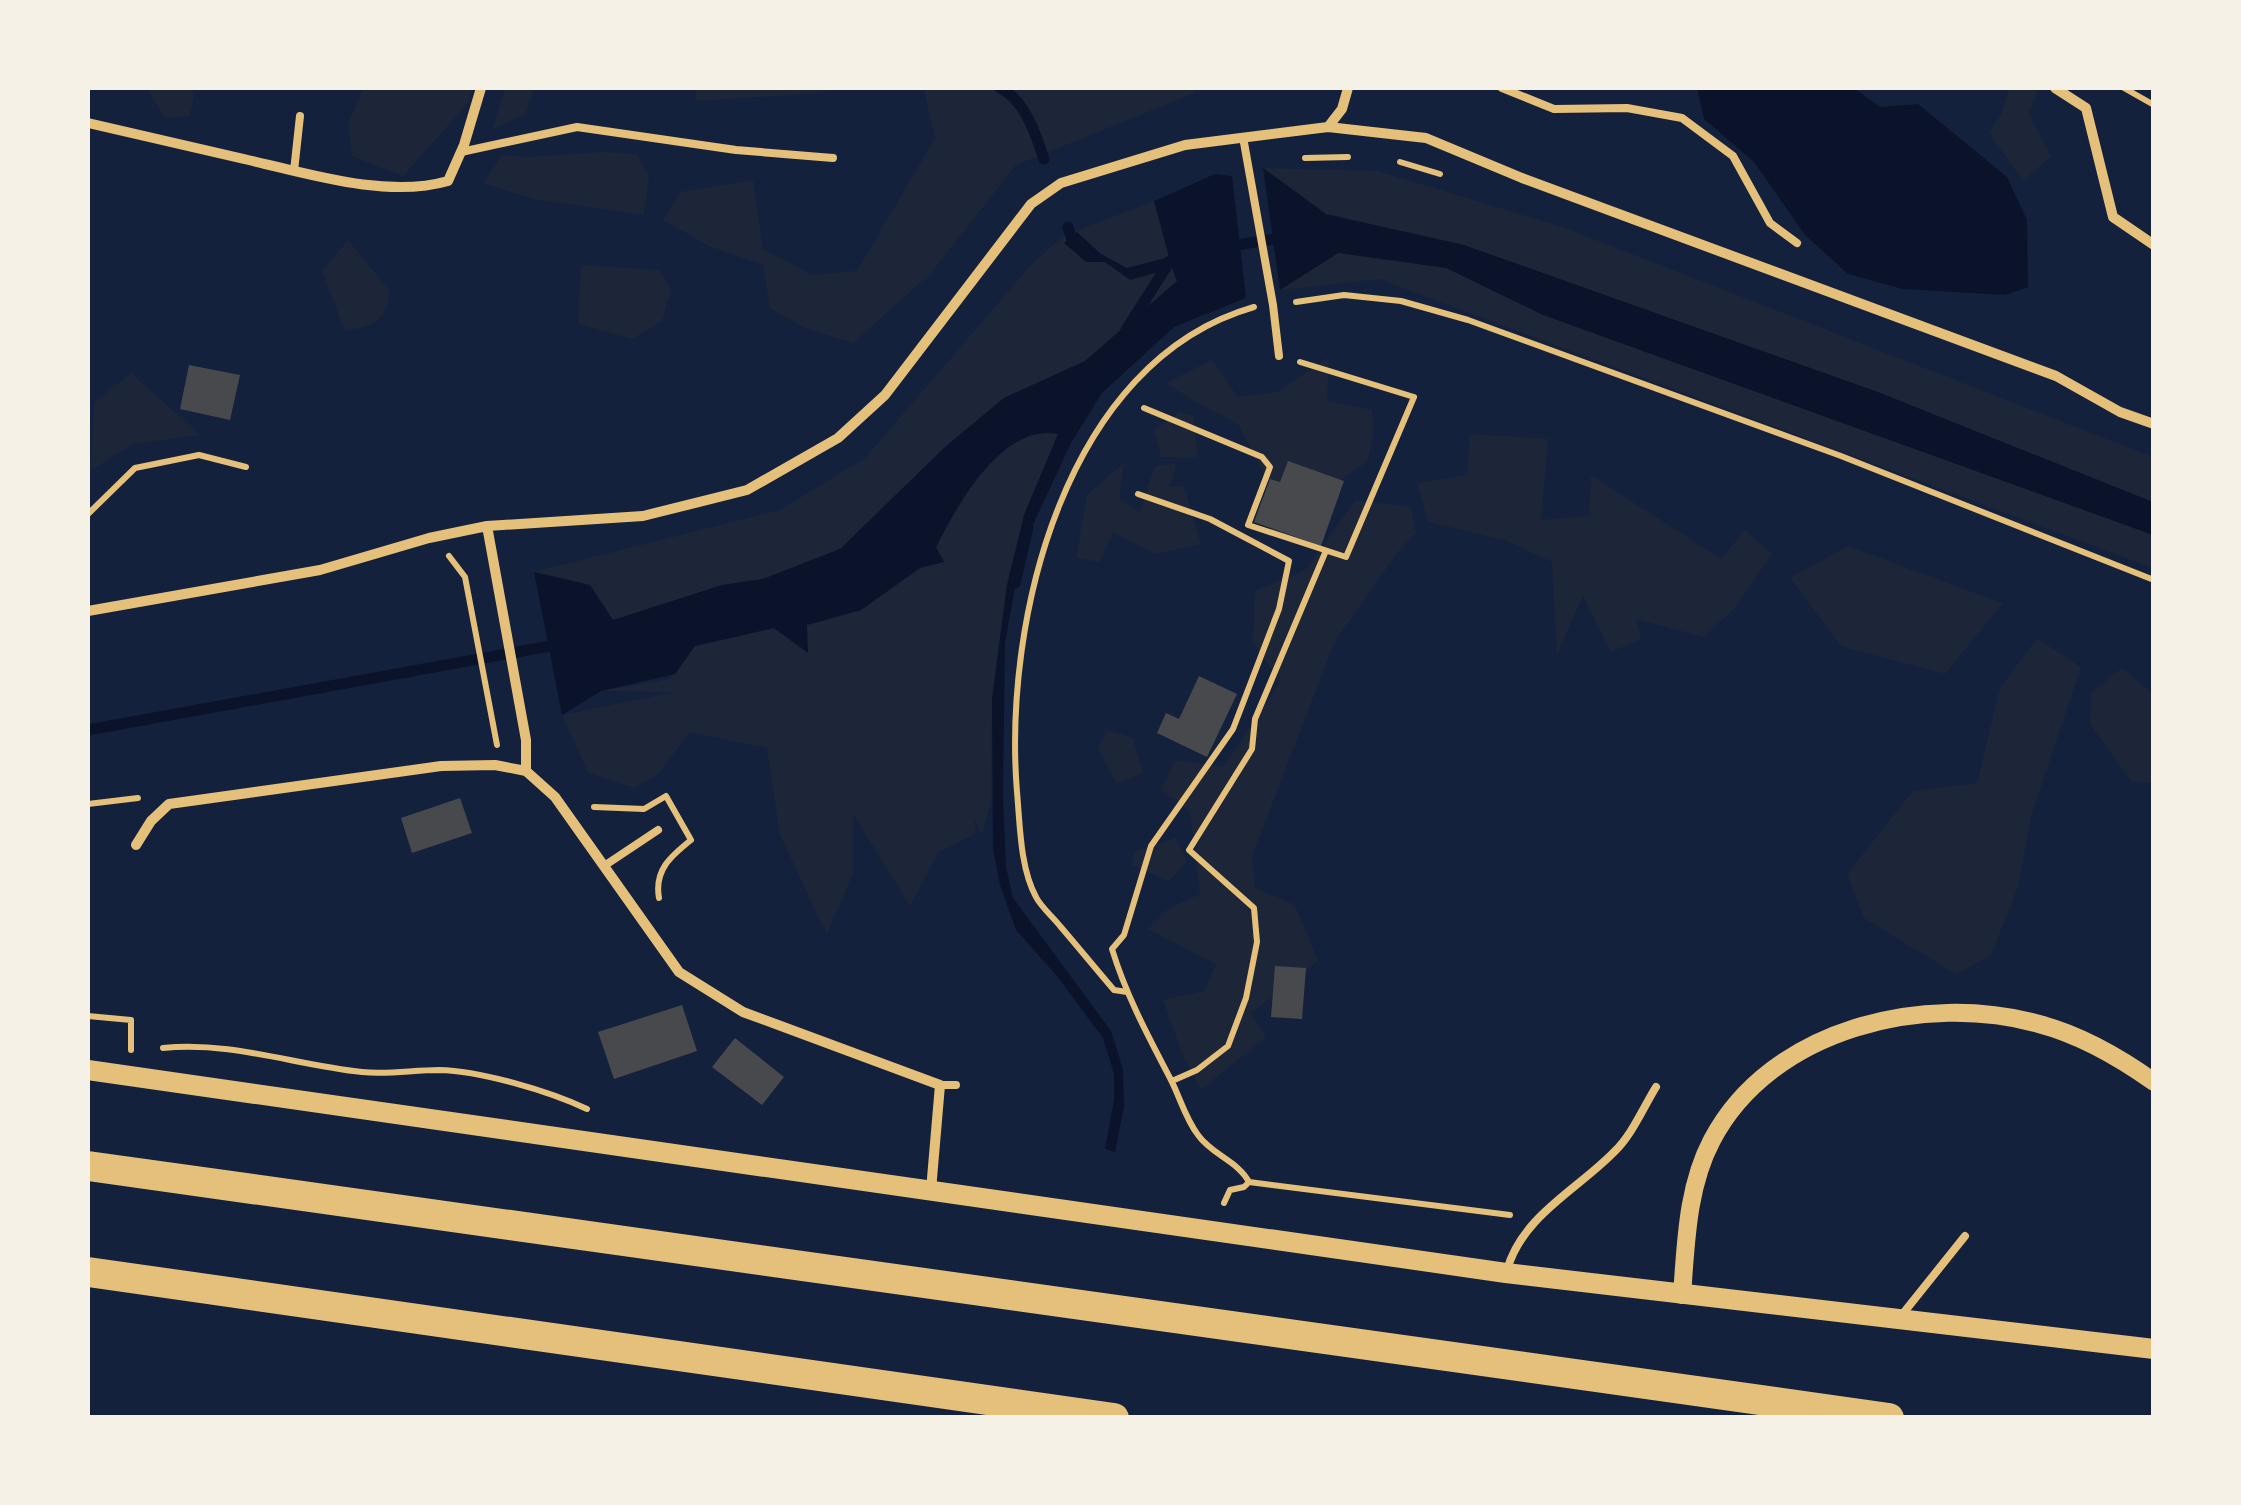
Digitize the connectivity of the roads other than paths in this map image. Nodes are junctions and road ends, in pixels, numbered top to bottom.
1 (481, 88) edge
2 (1348, 88) edge
3 (1502, 88) edge
4 (2055, 88) edge
5 (300, 116) dead end
6 (88, 123) edge
7 (1328, 127) junction
8 (1243, 137) junction
9 (461, 152) junction
10 (833, 158) dead end
11 (294, 170) junction
12 (1797, 243) dead end
13 (2154, 245) edge
14 (1279, 356) road end
15 (2154, 424) edge
16 (487, 526) junction
17 (88, 612) edge
18 (526, 771) junction
19 (658, 830) dead end
20 (136, 845) dead end
21 (604, 866) junction
22 (88, 1070) edge
23 (2154, 1082) edge
24 (940, 1085) junction
25 (956, 1086) dead end
26 (1656, 1087) dead end
27 (88, 1166) edge
28 (931, 1191) junction
29 (1965, 1236) dead end
30 (88, 1272) edge
31 (1506, 1273) junction
32 (1682, 1295) junction
33 (1898, 1320) junction
34 (2154, 1349) edge
35 (1114, 1418) edge
36 (1889, 1418) edge

1 - 9 street
2 - 7 street
3 - 12 lane
4 - 13 street
5 - 11 lane
6 - 11 street
7 - 8 street
7 - 15 street
8 - 14 lane
8 - 16 street
9 - 10 lane
9 - 11 street
16 - 17 street
16 - 18 street
18 - 20 street
18 - 21 street
19 - 21 lane
21 - 24 street
22 - 28 main road
23 - 32 street
24 - 25 lane
24 - 28 street
26 - 31 lane
27 - 36 highway
28 - 31 main road
29 - 33 lane
30 - 35 highway
31 - 32 main road
32 - 33 main road
33 - 34 main road

